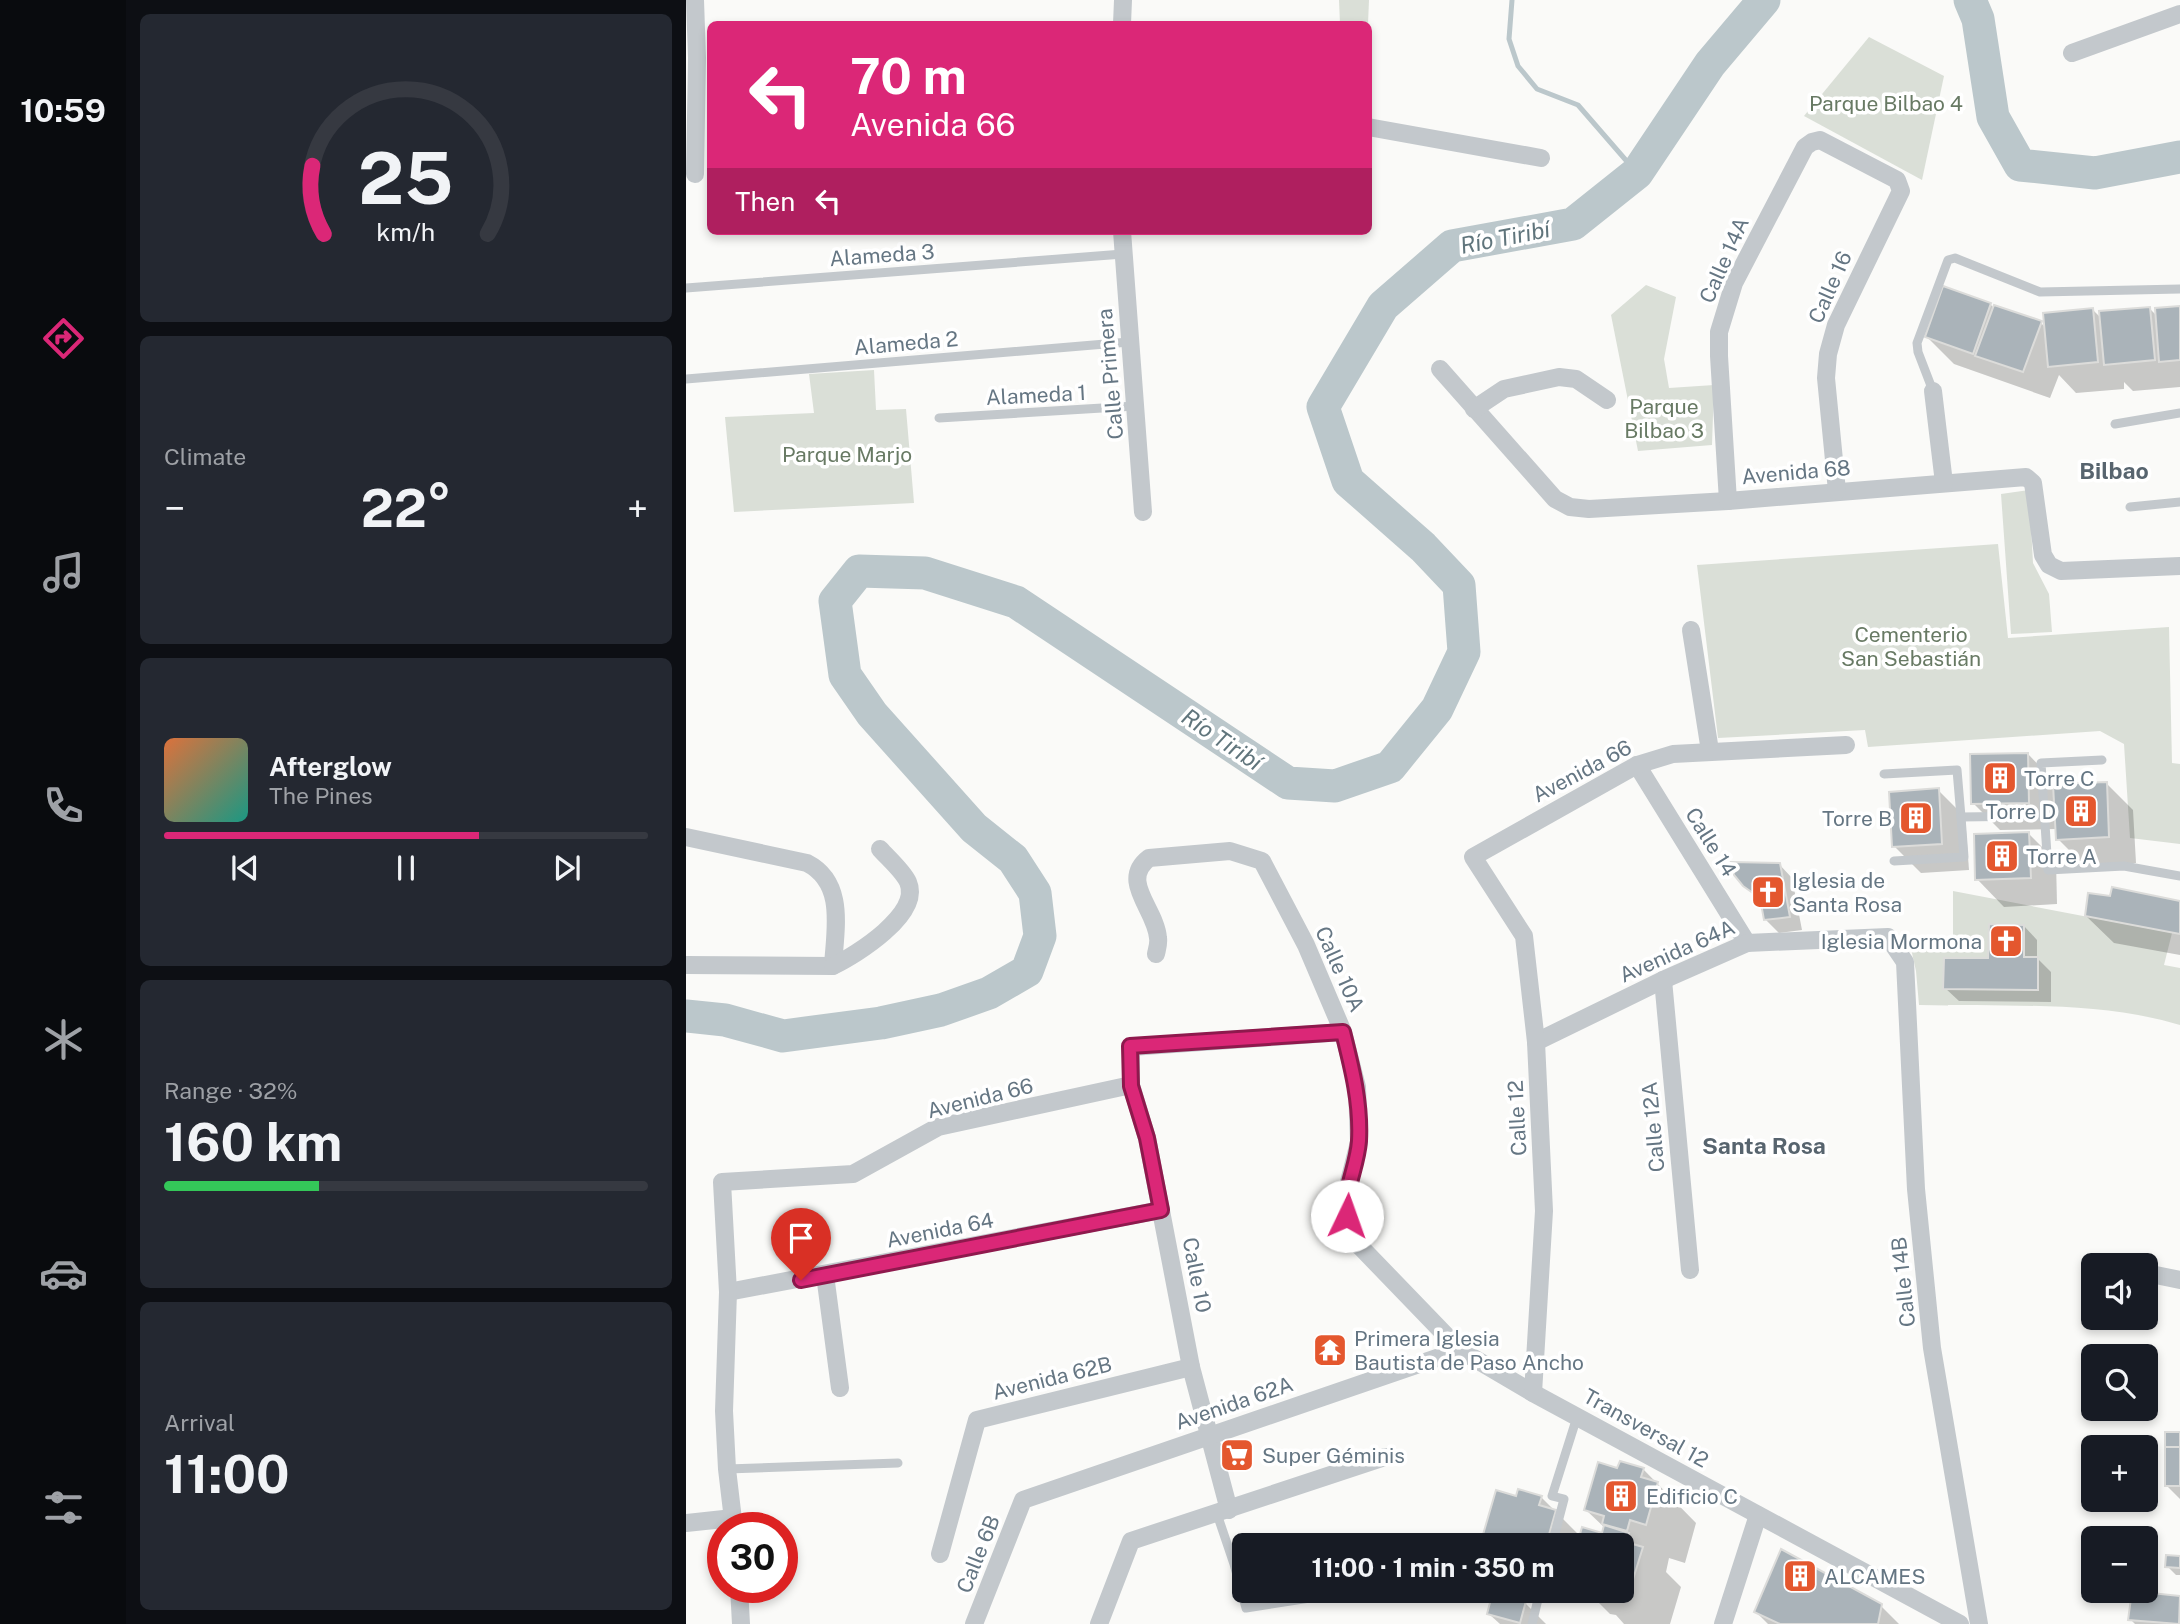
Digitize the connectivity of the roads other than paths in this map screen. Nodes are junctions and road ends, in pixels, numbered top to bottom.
1 (695, 0) edge
2 (1123, 0) edge
3 (2180, 15) edge
4 (1122, 21) edge
5 (2072, 53) dead end
6 (704, 57) edge
7 (1372, 128) edge
8 (1541, 158) dead end
9 (697, 173) edge
10 (1901, 191) joint
11 (1122, 235) edge
12 (1123, 254) junction
13 (686, 288) edge
14 (2180, 289) edge
15 (1129, 342) junction
16 (1440, 369) dead end
17 (686, 379) edge
18 (1933, 391) joint
19 (1607, 400) dead end
20 (1135, 406) junction
21 (1474, 409) junction
22 (2180, 413) edge
23 (939, 418) dead end
24 (2115, 424) dead end
25 (1944, 484) junction
26 (1838, 491) junction
27 (1728, 501) junction
28 (2180, 502) edge
29 (2130, 507) dead end
30 (1143, 513) dead end
31 (2180, 566) edge
32 (1691, 630) dead end
33 (1846, 745) dead end
34 (1710, 751) junction
35 (2102, 760) dead end
36 (1637, 765) junction
37 (1884, 774) dead end
38 (2044, 816) junction
39 (1961, 817) junction
40 (686, 836) edge
41 (880, 849) dead end
42 (1473, 857) joint
43 (1894, 862) dead end
44 (2180, 876) edge
45 (1888, 937) joint
46 (1747, 943) junction
47 (1156, 954) dead end
48 (686, 965) edge
49 (833, 966) junction
50 (1663, 979) junction
51 (1343, 1032) junction
52 (1536, 1042) junction
53 (1131, 1086) junction
54 (1161, 1210) junction
55 (1690, 1270) dead end
56 (825, 1275) junction
57 (2158, 1275) edge
58 (2180, 1280) edge
59 (728, 1292) junction
60 (1460, 1350) junction
61 (1191, 1367) junction
62 (839, 1388) dead end
63 (1533, 1392) junction
64 (1577, 1416) junction
65 (1210, 1435) junction
66 (1385, 1457) dead end
67 (898, 1463) dead end
68 (727, 1469) junction
69 (1023, 1500) joint
70 (733, 1512) edge
71 (1223, 1512) junction
72 (1758, 1515) junction
73 (686, 1523) edge
74 (707, 1523) edge
75 (1555, 1533) edge
76 (1232, 1550) edge
77 (940, 1553) dead end
78 (739, 1603) edge
79 (1245, 1603) edge
80 (1278, 1603) edge
81 (1538, 1603) edge
82 (741, 1624) edge
83 (974, 1624) edge
84 (1100, 1624) edge
85 (1532, 1624) edge
86 (1723, 1624) edge
87 (1960, 1624) edge
88 (1979, 1624) edge

1 - 6 street
2 - 4 street
3 - 5 street
6 - 9 street
7 - 8 street
10 - 26 street, Calle 16
10 - 27 street, Calle 14A
11 - 12 street, Calle Primera
12 - 13 lane, Alameda 3
12 - 15 street, Calle Primera
14 - 18 lane
15 - 17 lane, Alameda 2
15 - 20 street, Calle Primera
16 - 21 street
18 - 25 street
19 - 21 street
20 - 23 lane, Alameda 1
20 - 30 street, Calle Primera
21 - 27 street, Avenida 68
22 - 24 lane
25 - 26 street, Avenida 68
25 - 31 street, Avenida 68
26 - 27 street, Avenida 68
28 - 29 lane
32 - 34 street
33 - 34 street, Avenida 66
34 - 36 street, Avenida 66
35 - 38 lane
36 - 42 street, Avenida 66
36 - 46 street, Calle 14
37 - 39 lane
38 - 39 lane
38 - 44 lane
39 - 43 lane
40 - 49 street
41 - 49 street
42 - 52 street, Calle 12
45 - 46 street, Avenida 64A
45 - 88 street, Calle 14B
46 - 50 street, Avenida 64A
47 - 51 street, Calle 10A
48 - 49 street
50 - 52 street, Avenida 64A
50 - 55 street, Calle 12A
51 - 53 street, Calle 10
51 - 60 street, Calle 10A
52 - 63 street, Calle 12
53 - 54 street, Calle 10
53 - 59 street, Avenida 66
54 - 56 street, Avenida 64
54 - 61 street, Calle 10
56 - 59 street, Avenida 64
56 - 62 street
57 - 58 street
59 - 68 street
60 - 63 street, Transversal 12
60 - 65 street, Avenida 62A
61 - 65 street, Calle 10
61 - 77 street, Avenida 62B
63 - 64 street, Transversal 12
64 - 72 street, Transversal 12
64 - 75 lane
65 - 69 street, Avenida 62A
65 - 71 street, Calle 10
66 - 71 street
67 - 68 lane
68 - 70 street
69 - 83 street, Calle 6B
71 - 76 lane
71 - 84 street
72 - 86 street
72 - 87 street, Transversal 12
73 - 74 street
78 - 82 street
79 - 80 lane
81 - 85 lane

